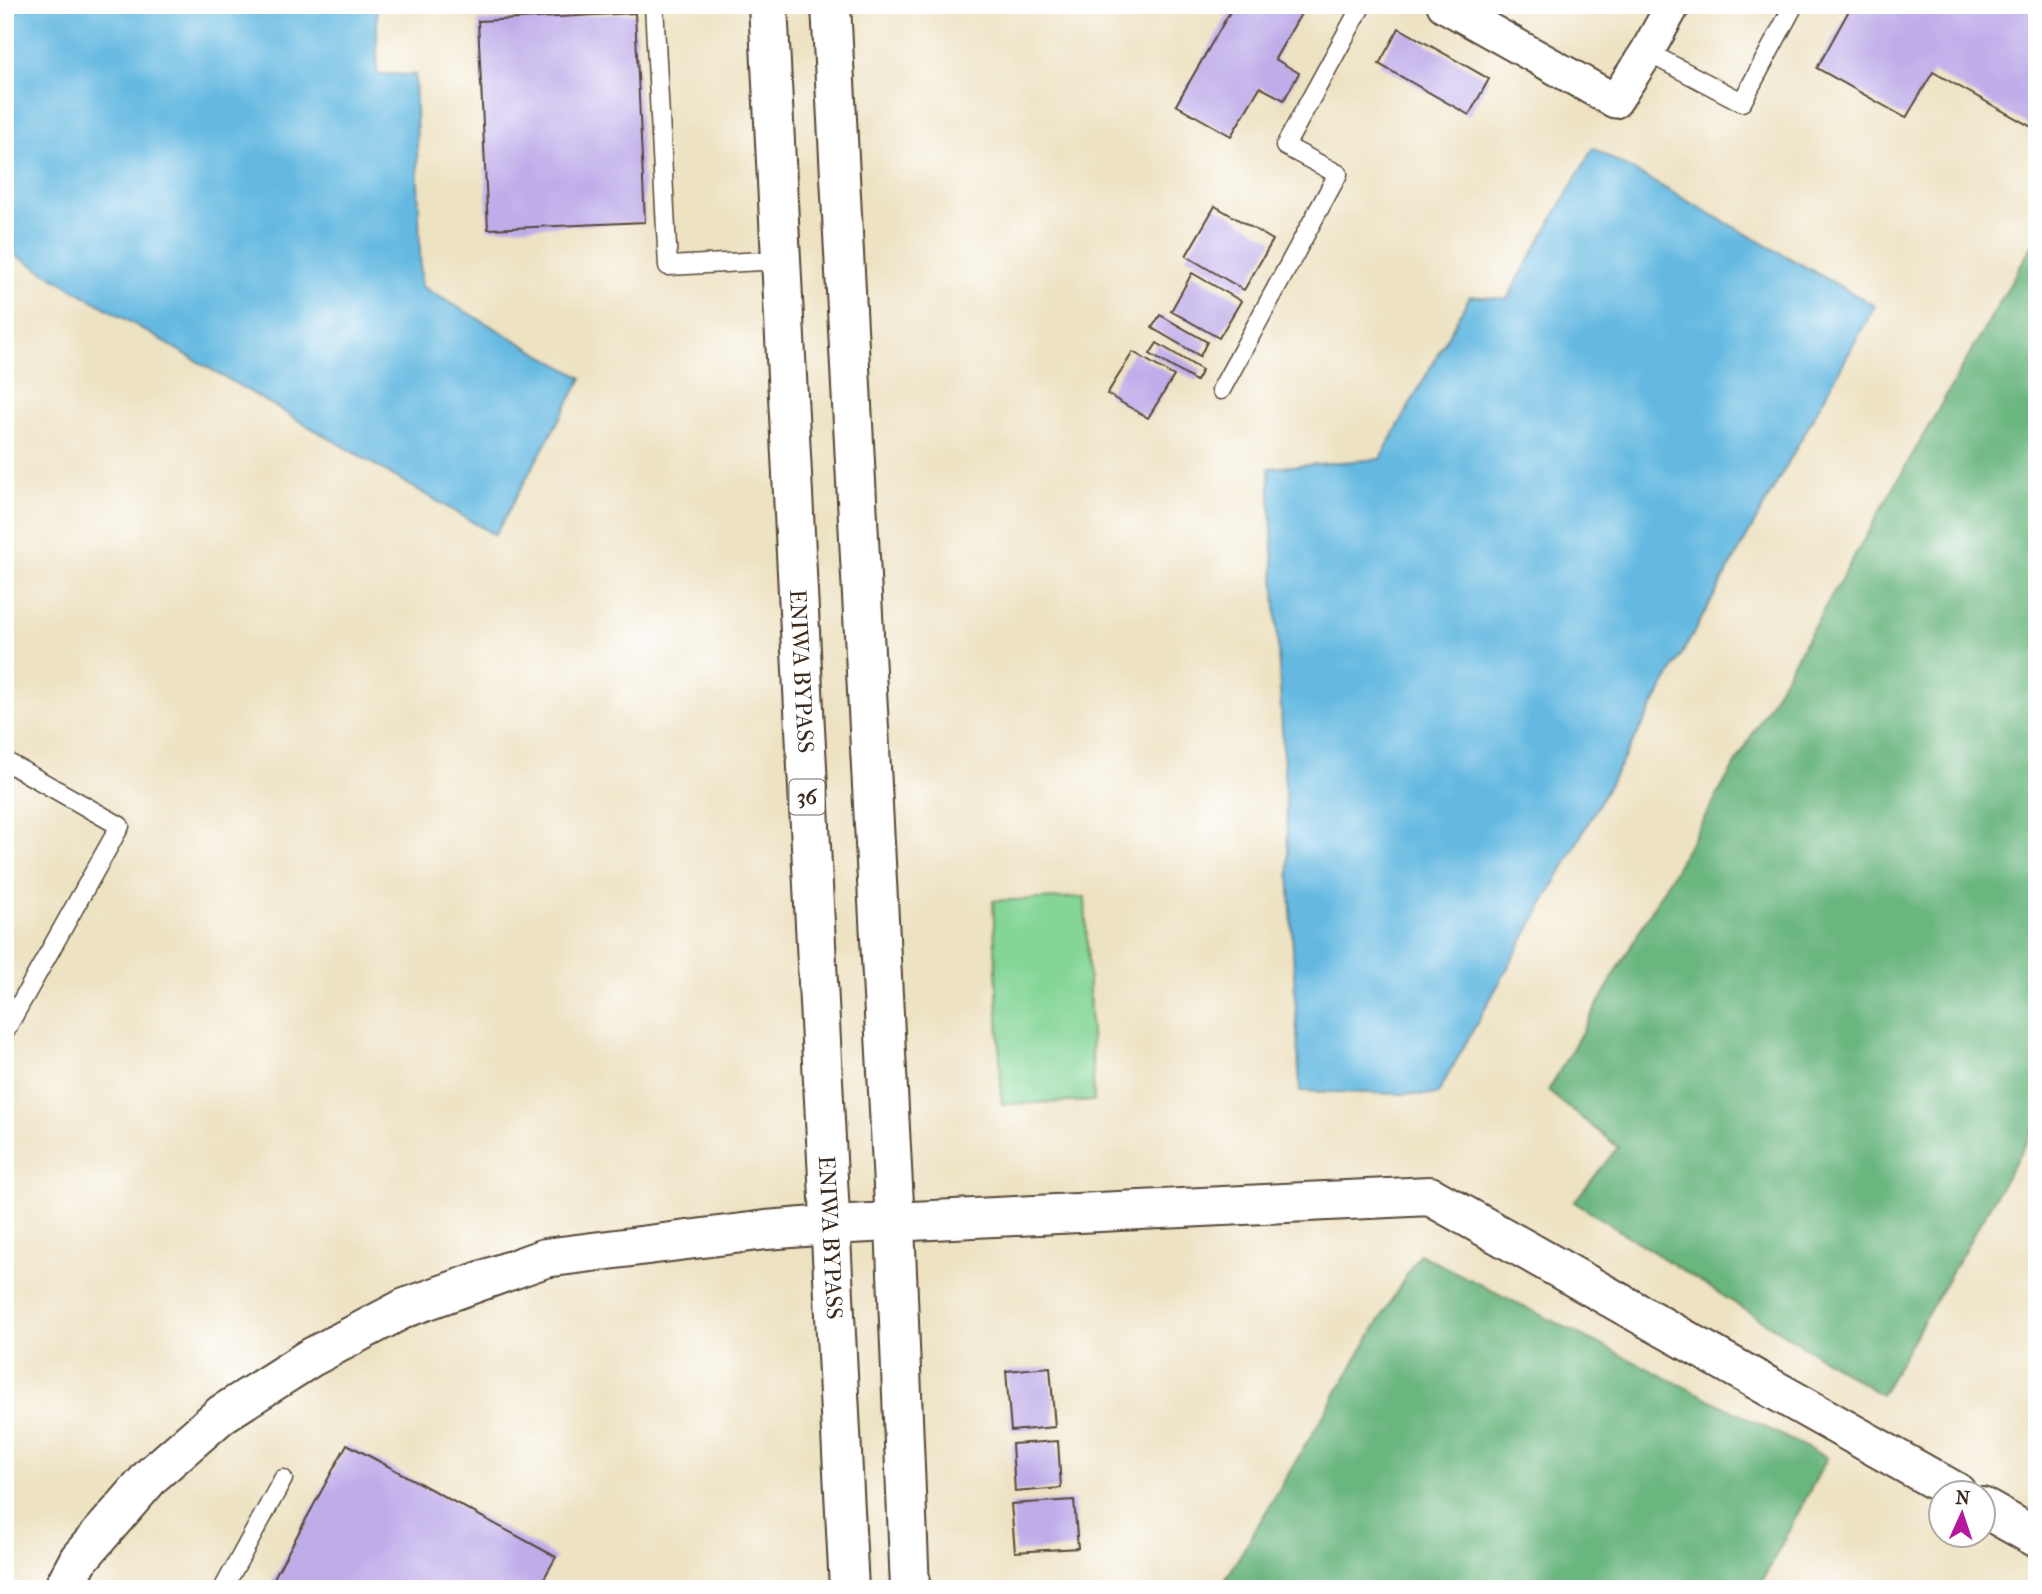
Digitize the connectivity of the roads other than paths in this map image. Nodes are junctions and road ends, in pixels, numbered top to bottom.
1 (654, 5) edge
2 (768, 5) edge
3 (831, 5) edge
4 (1362, 5) edge
5 (1444, 5) edge
6 (1673, 5) edge
7 (1794, 5) edge
8 (1647, 52) junction
9 (780, 260) junction
10 (1221, 390) dead end
11 (5, 761) edge
12 (5, 1031) edge
13 (895, 1224) junction
14 (829, 1225) junction
15 (1929, 1478) edge
16 (284, 1479) dead end
17 (1996, 1514) edge
18 (2037, 1538) edge
19 (63, 1589) edge
20 (223, 1589) edge
21 (849, 1589) edge
22 (911, 1589) edge

1 - 9 lane
2 - 9 main road, ENIWA BYPASS / 36
3 - 13 main road
4 - 10 lane
5 - 8 street
6 - 8 street
7 - 8 lane
9 - 14 main road, ENIWA BYPASS / 36
11 - 12 lane
13 - 14 main road
13 - 15 main road
13 - 22 main road
14 - 19 main road
14 - 21 main road, ENIWA BYPASS / 36
16 - 20 lane
17 - 18 main road

